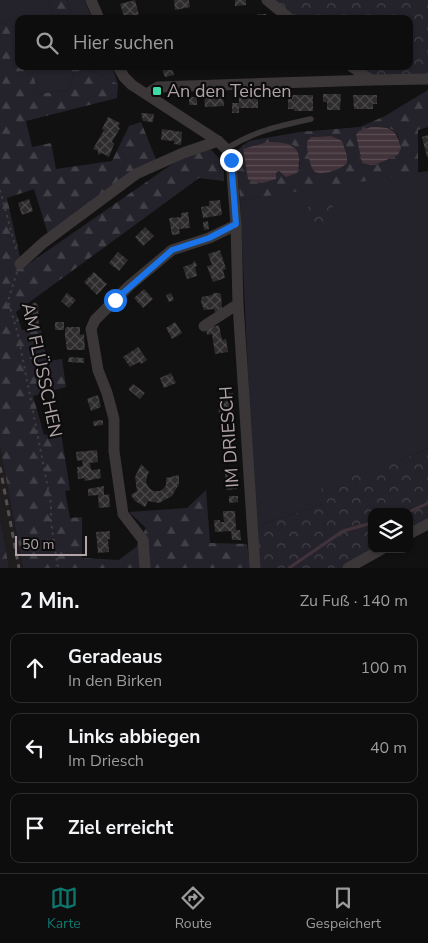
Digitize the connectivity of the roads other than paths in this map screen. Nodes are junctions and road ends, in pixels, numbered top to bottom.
1 (91, 0) edge
2 (267, 0) edge
3 (97, 15) edge
4 (285, 15) edge
5 (120, 70) edge
6 (357, 70) edge
7 (428, 79) edge
8 (371, 80) junction
9 (146, 94) junction
10 (311, 119) dead end
11 (222, 145) junction
12 (236, 224) junction
13 (20, 264) road end
14 (238, 304) junction
15 (204, 326) dead end
16 (428, 524) edge
17 (413, 532) edge
18 (375, 553) edge
19 (145, 568) edge
20 (256, 568) edge
21 (348, 568) edge

1 - 3 street
2 - 4 street
5 - 9 street
6 - 8 street
7 - 8 street
8 - 9 street
9 - 11 street
10 - 11 lane
11 - 12 street, IM DRIESCH
11 - 13 street
12 - 14 street, IM DRIESCH
12 - 19 street
14 - 15 street
14 - 20 street, IM DRIESCH
16 - 17 street
18 - 21 street

